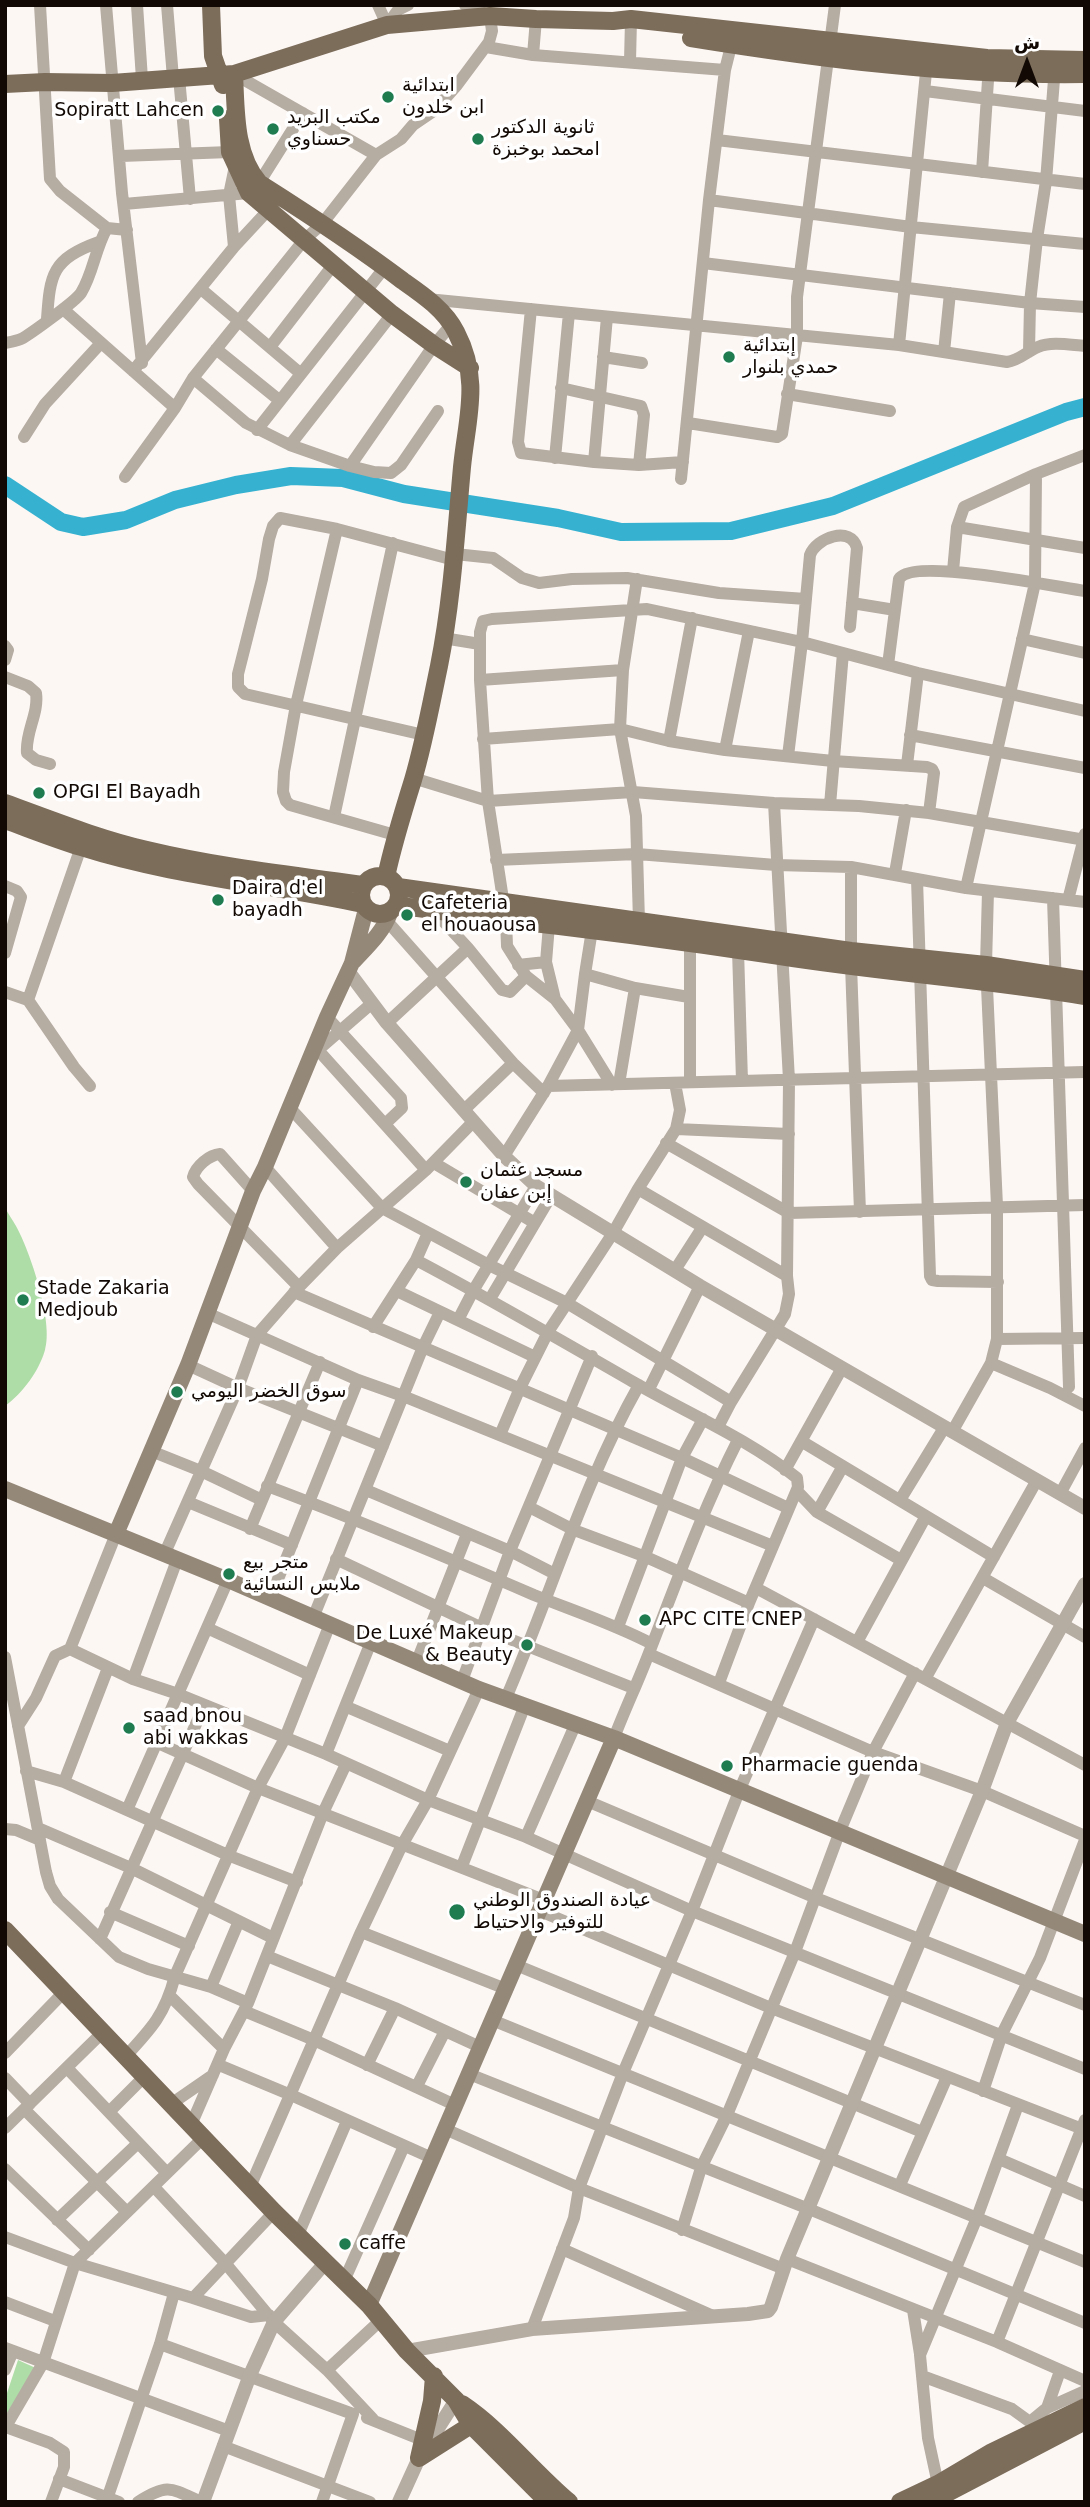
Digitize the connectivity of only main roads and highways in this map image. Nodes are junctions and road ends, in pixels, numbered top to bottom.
1 (211, 5) edge
2 (440, 13) edge
3 (1085, 60) edge
4 (1055, 67) junction
5 (1085, 74) edge
6 (226, 75) junction
7 (5, 84) edge
8 (254, 188) junction
9 (470, 368) junction
10 (5, 803) edge
11 (5, 820) edge
12 (392, 882) junction
13 (364, 885) junction
14 (364, 907) junction
15 (504, 911) junction
16 (391, 913) junction
17 (782, 949) junction
18 (350, 967) junction
19 (1085, 980) edge
20 (1056, 983) junction
21 (1085, 996) edge
22 (5, 1489) edge
23 (116, 1534) junction
24 (614, 1738) junction
25 (5, 1930) edge
26 (1085, 1934) edge
27 (369, 2305) junction
28 (434, 2376) junction
29 (456, 2400) junction
30 (1085, 2407) edge
31 (1085, 2421) edge
32 (471, 2425) junction
33 (936, 2494) edge
34 (548, 2502) edge
35 (569, 2502) edge
36 (900, 2502) edge

1 - 6 main road
2 - 4 main road
2 - 6 main road
3 - 4 main road
4 - 5 main road
6 - 7 main road
6 - 8 main road
6 - 8 main road
8 - 9 main road
8 - 9 main road
9 - 12 main road
10 - 13 main road
11 - 14 main road
12 - 13 main road
12 - 15 main road
12 - 16 main road
13 - 14 main road
14 - 16 main road
14 - 18 main road
15 - 16 main road
15 - 17 main road
15 - 17 main road
16 - 18 main road
17 - 20 main road
18 - 23 main road
19 - 20 main road
20 - 21 main road
22 - 23 main road
23 - 24 main road
24 - 26 main road
24 - 27 main road
25 - 27 main road
27 - 28 main road
28 - 29 main road
28 - 32 main road
29 - 32 main road
29 - 35 main road
30 - 33 main road
31 - 33 main road
32 - 34 main road
33 - 36 main road

